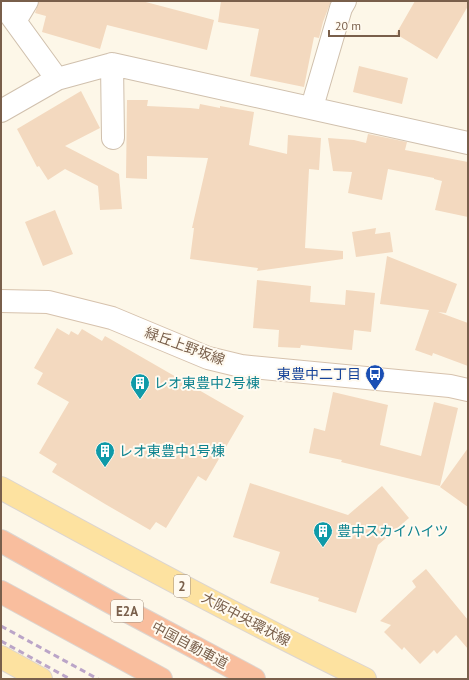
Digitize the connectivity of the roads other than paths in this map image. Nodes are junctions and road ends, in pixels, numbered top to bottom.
1 (27, 1) edge
2 (345, 1) edge
3 (1, 2) edge
4 (15, 21) junction
5 (112, 64) junction
6 (57, 78) junction
7 (312, 108) junction
8 (1, 111) edge
9 (113, 138) dead end
10 (468, 143) edge
11 (1, 301) edge
12 (468, 390) edge
13 (1, 488) edge
14 (1, 541) edge
15 (1, 592) edge
16 (1, 657) edge
17 (41, 679) edge
18 (161, 679) edge
19 (254, 679) edge
20 (365, 679) edge

1 - 4 street
2 - 7 street
3 - 4 street
4 - 6 street
5 - 6 street
5 - 7 street
5 - 9 street
6 - 8 street
7 - 10 street
11 - 12 street, 緑丘上野坂線
13 - 20 main road, 大阪中央環状線 / 2
14 - 19 highway, 中国自動車道 / E2A
15 - 18 highway
16 - 17 main road

